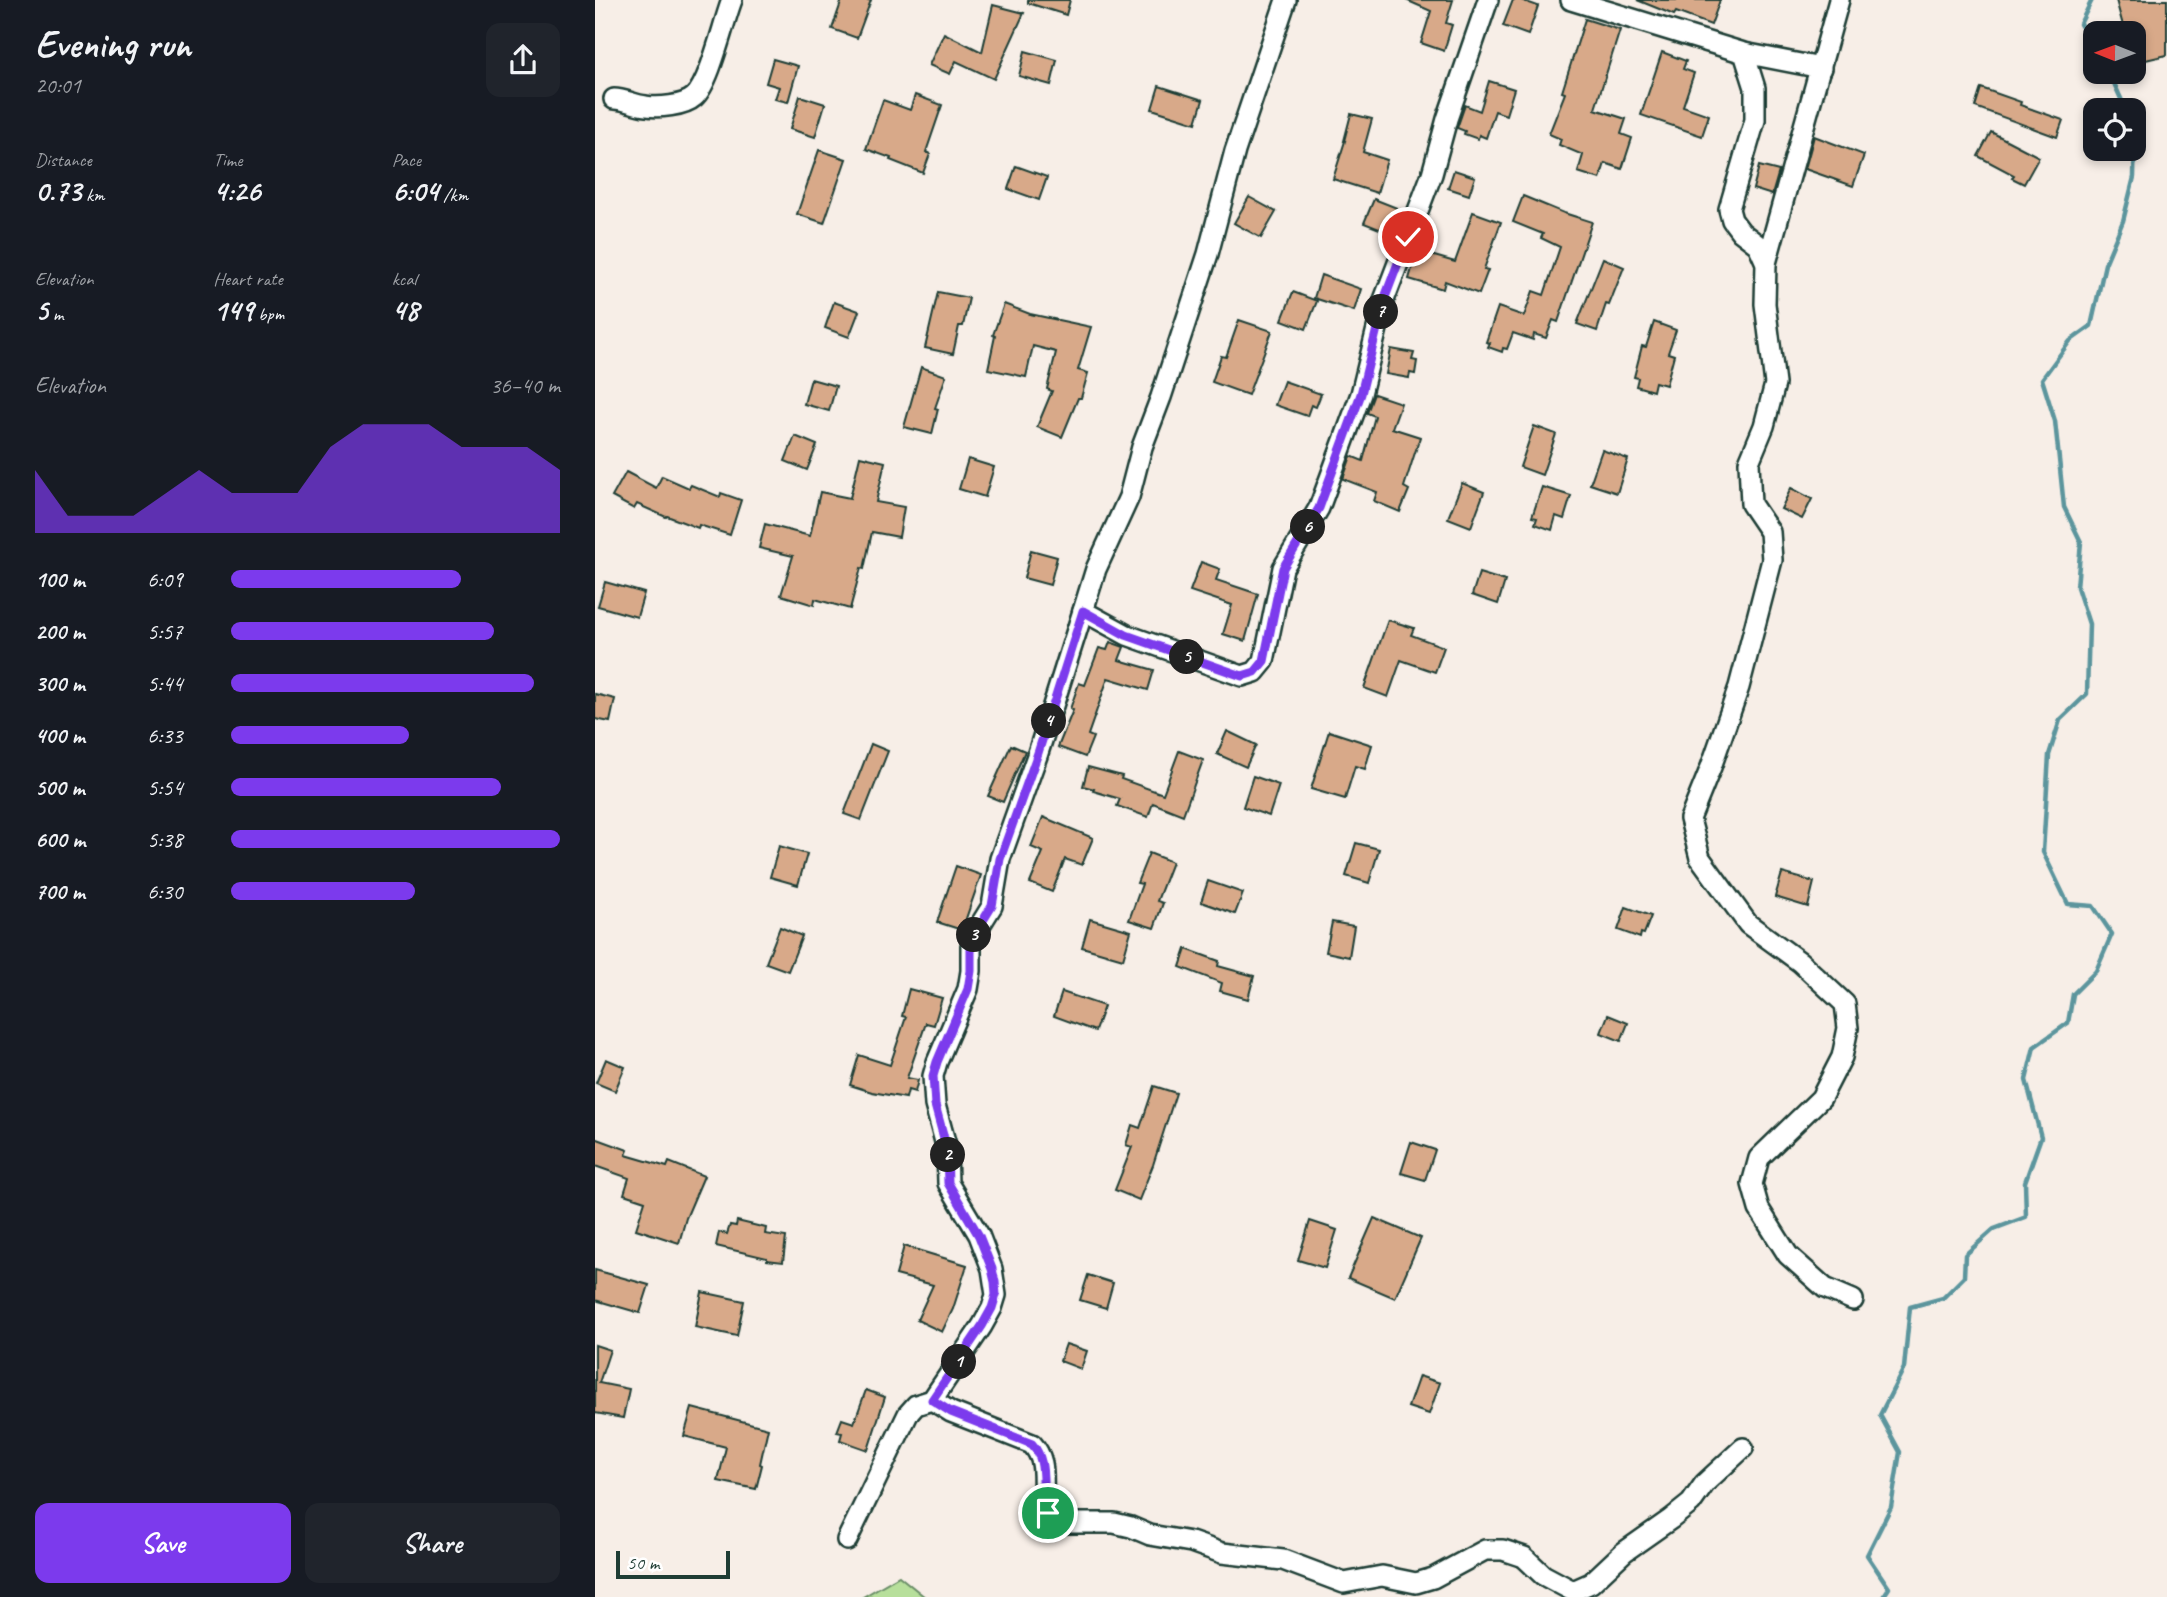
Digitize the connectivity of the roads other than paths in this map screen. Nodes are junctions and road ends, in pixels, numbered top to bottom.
1 (732, 0) edge
2 (1286, 0) edge
3 (1488, 0) edge
4 (1571, 0) edge
5 (1839, 0) edge
6 (1744, 52) junction
7 (1821, 68) junction
8 (614, 99) dead end
9 (1766, 263) junction
10 (1083, 611) junction
11 (1853, 1300) dead end
12 (932, 1400) junction
13 (1743, 1448) dead end
14 (847, 1540) dead end

1 - 8 street
2 - 10 street
3 - 10 street
4 - 6 street
5 - 7 street
6 - 7 street
6 - 9 street
7 - 9 street
9 - 11 street
10 - 12 street
12 - 13 street
12 - 14 street

